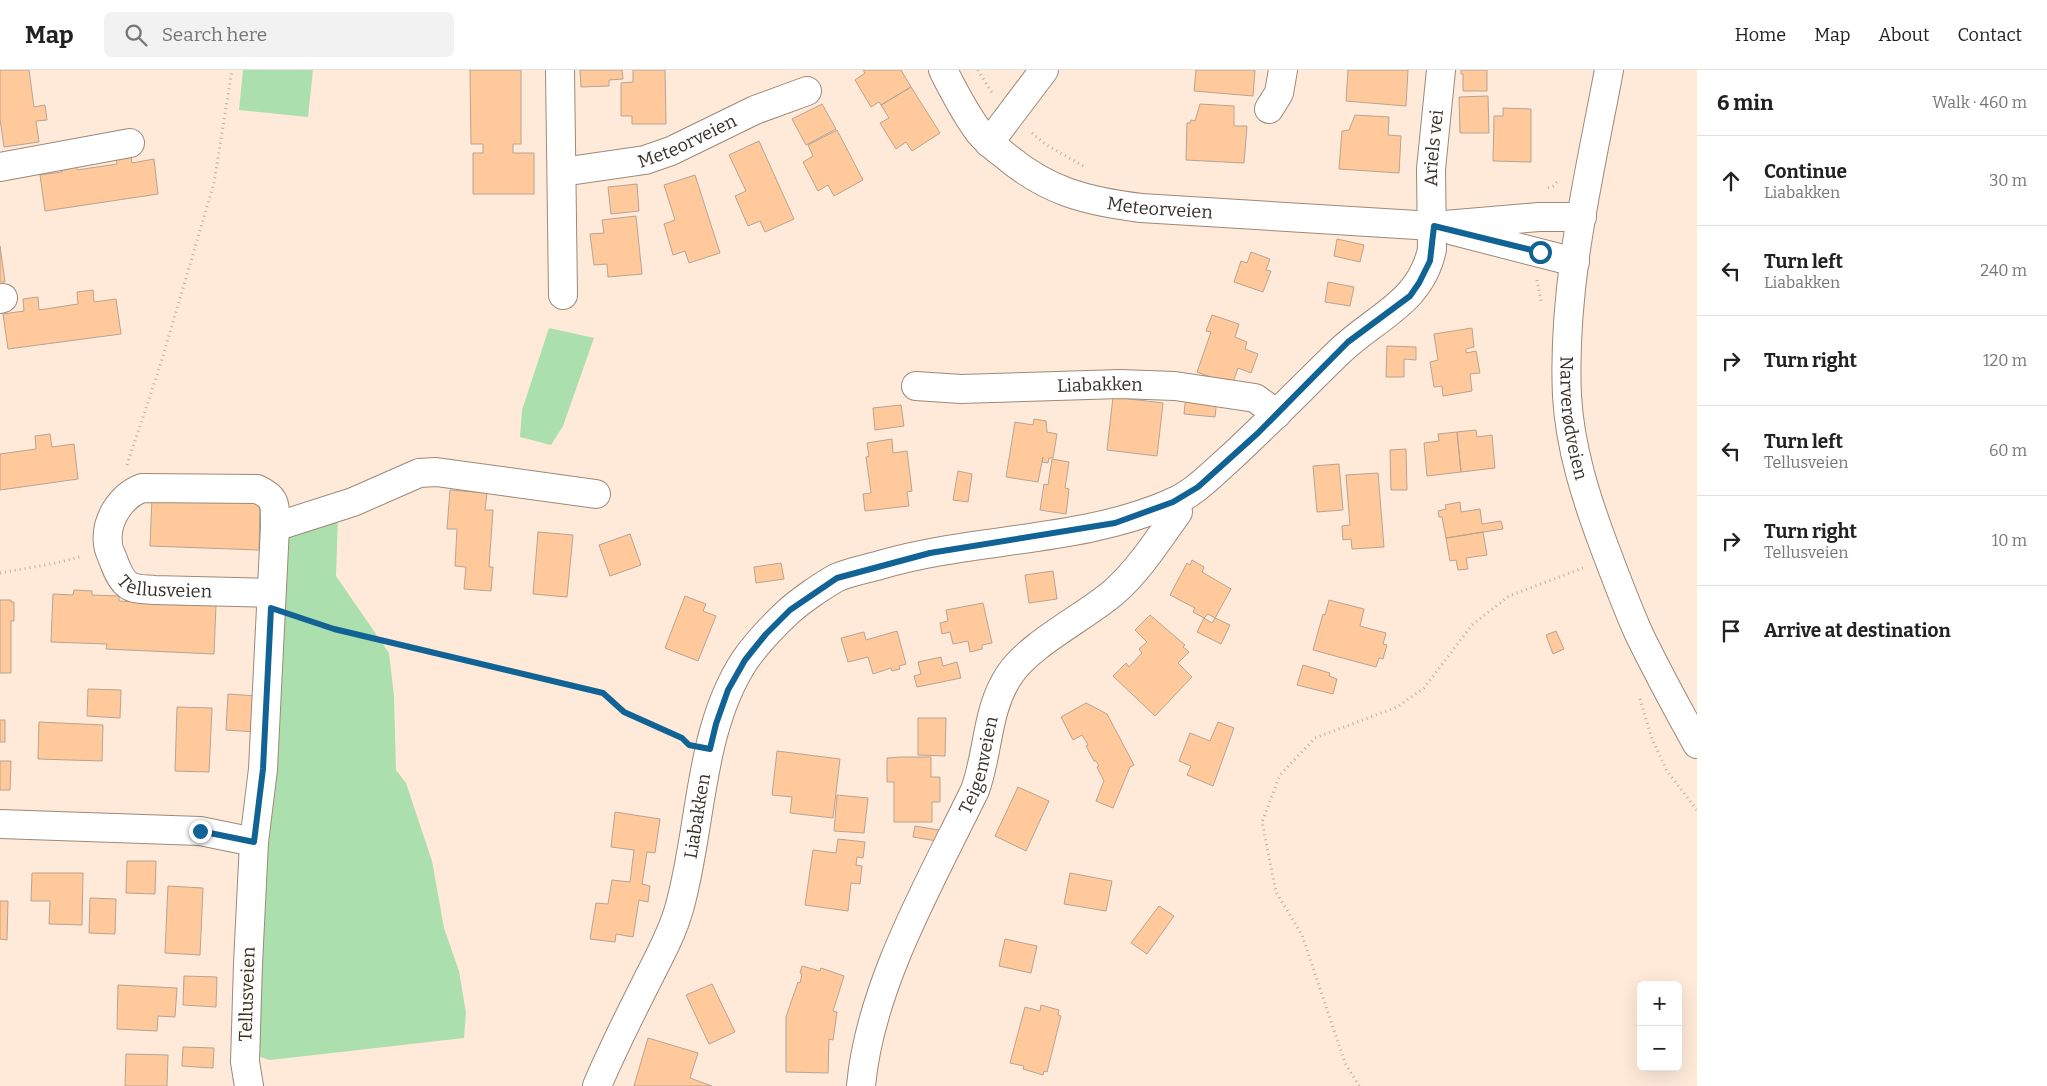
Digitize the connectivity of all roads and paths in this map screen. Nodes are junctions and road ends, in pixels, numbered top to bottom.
1 (232, 70) edge
2 (560, 70) edge
3 (943, 70) edge
4 (978, 70) edge
5 (1044, 70) edge
6 (1283, 70) edge
7 (1441, 70) edge
8 (1609, 70) edge
9 (807, 90) dead end
10 (1269, 110) dead end
11 (1010, 114) junction
12 (130, 143) dead end
13 (989, 143) junction
14 (0, 167) edge
15 (1094, 170) dead end
16 (562, 172) junction
17 (1560, 178) dead end
18 (1545, 190) dead end
19 (1582, 217) junction
20 (1434, 226) junction
21 (1575, 262) junction
22 (563, 295) dead end
23 (916, 386) dead end
24 (1277, 414) junction
25 (596, 494) dead end
26 (1173, 502) junction
27 (121, 503) junction
28 (276, 527) junction
29 (108, 544) junction
30 (1587, 567) dead end
31 (0, 573) edge
32 (271, 600) junction
33 (1697, 744) edge
34 (710, 749) junction
35 (0, 824) edge
36 (254, 842) junction
37 (249, 1086) edge
38 (597, 1086) edge
39 (861, 1086) edge
40 (1359, 1086) edge

1 - 27 path
2 - 16 street
3 - 13 street, Meteorveien
4 - 11 path
5 - 11 street
6 - 10 street
7 - 20 street, Ariels vei
8 - 19 street, Narverødveien
9 - 16 street, Meteorveien
11 - 13 street
11 - 15 path
12 - 14 street
13 - 20 street, Meteorveien
16 - 22 street
17 - 18 path
19 - 20 street
19 - 21 street, Narverødveien
20 - 21 street
20 - 24 street, Liabakken
21 - 33 street, Narverødveien
23 - 24 street, Liabakken
24 - 26 street, Liabakken
25 - 28 street
26 - 34 street, Liabakken
26 - 39 street, Teigenveien
27 - 28 street, Tellusveien
27 - 29 street, Tellusveien
28 - 32 street, Tellusveien
29 - 31 path
29 - 32 street, Tellusveien
30 - 40 path
32 - 34 path
32 - 36 street, Tellusveien
34 - 38 street, Liabakken
35 - 36 street
36 - 37 street, Tellusveien

